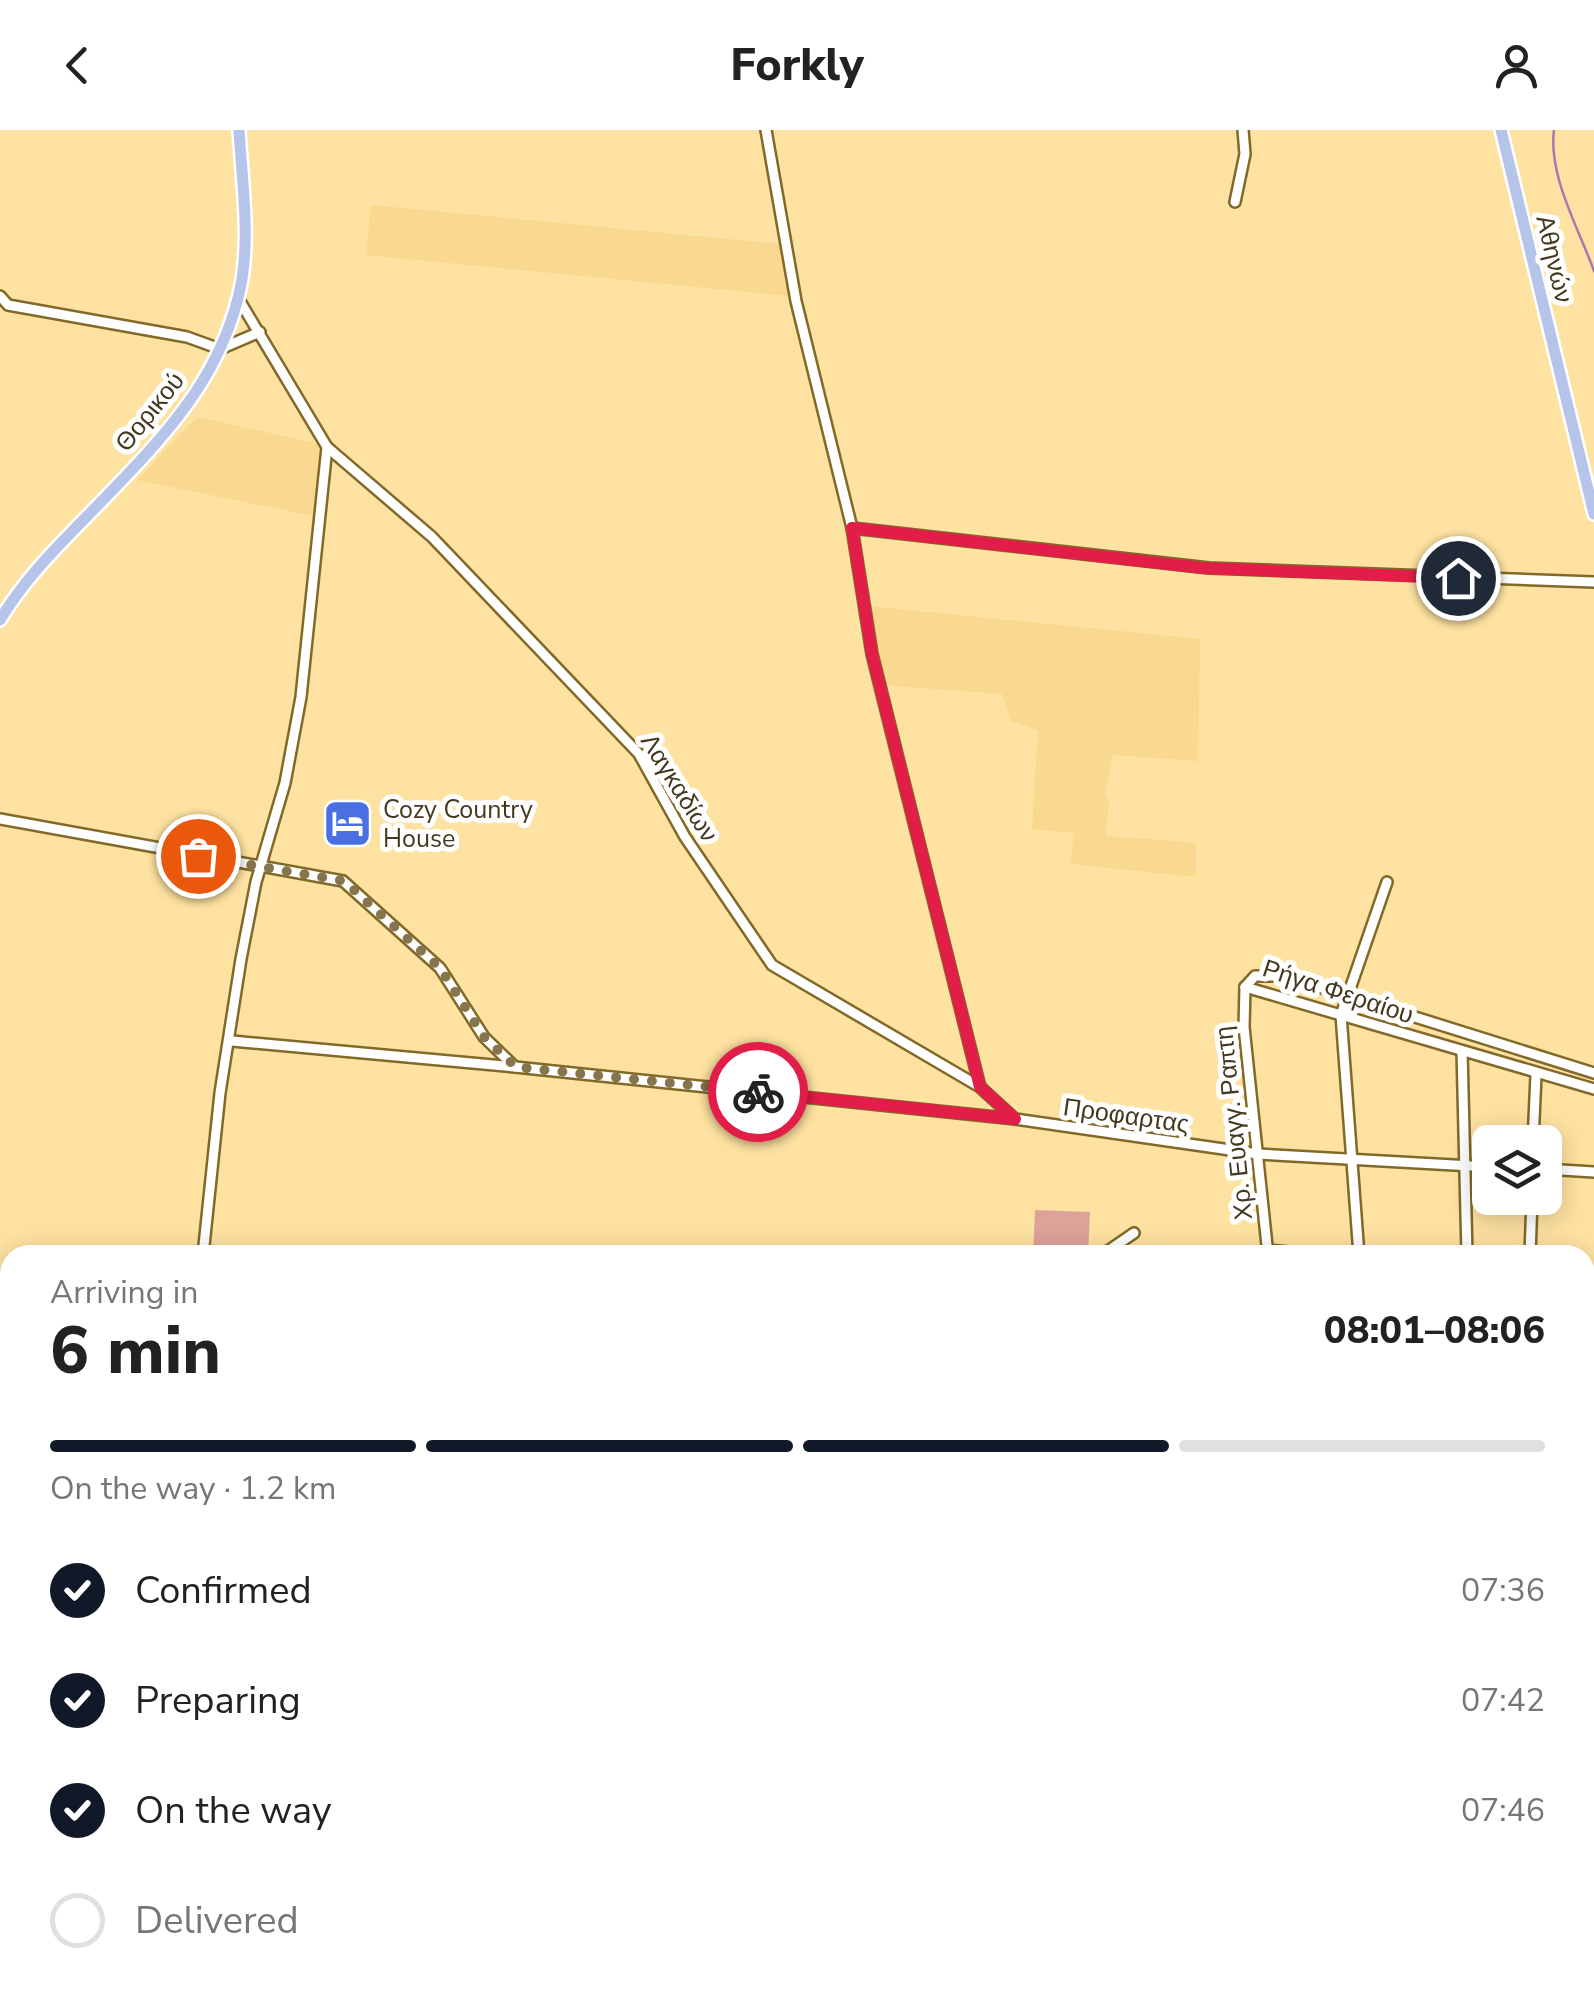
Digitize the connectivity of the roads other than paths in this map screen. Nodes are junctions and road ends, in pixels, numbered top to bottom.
1 (239, 130) edge
2 (766, 130) edge
3 (1243, 130) edge
4 (1501, 130) edge
5 (1236, 202) dead end
6 (238, 298) junction
7 (3, 302) edge
8 (260, 332) junction
9 (220, 349) junction
10 (328, 446) junction
11 (1594, 514) edge
12 (852, 528) junction
13 (1594, 582) edge
14 (0, 620) edge
15 (0, 819) edge
16 (261, 866) junction
17 (1386, 882) dead end
18 (1245, 987) junction
19 (1348, 997) junction
20 (1340, 1015) junction
21 (232, 1041) junction
22 (1462, 1051) junction
23 (516, 1067) junction
24 (1594, 1073) edge
25 (1536, 1075) junction
26 (980, 1087) junction
27 (1594, 1089) edge
28 (1015, 1119) junction
29 (1535, 1125) edge
30 (1258, 1154) junction
31 (1350, 1156) junction
32 (1464, 1166) junction
33 (1472, 1166) edge
34 (1562, 1170) edge
35 (1594, 1172) edge
36 (1531, 1215) edge
37 (1134, 1232) dead end
38 (204, 1245) edge
39 (1116, 1245) edge
40 (1267, 1245) edge
41 (1358, 1245) edge
42 (1466, 1245) edge
43 (1530, 1245) edge

1 - 6 main road, Θορικού
2 - 12 street
3 - 5 street
4 - 11 main road, Αθηνών
6 - 8 street, Λαγκαδίων
6 - 9 main road, Θορικού
7 - 9 street
8 - 9 street
8 - 10 street, Λαγκαδίων
9 - 14 main road, Θορικού
10 - 16 street
10 - 26 street, Λαγκαδίων
12 - 13 street
12 - 26 street
15 - 16 street
16 - 21 street
16 - 23 street
17 - 19 street
18 - 19 street, Ρήγα Φεραίου
18 - 20 street, Ρήγα Φεραίου
18 - 30 street, Χρ. Ευαγγ. Ραπτη
19 - 20 street
19 - 24 street, Ρήγα Φεραίου
20 - 22 street, Ρήγα Φεραίου
20 - 31 street
21 - 23 street, Προφαρτας
21 - 38 street
22 - 25 street, Ρήγα Φεραίου
22 - 32 street
23 - 28 street, Προφαρτας
25 - 27 street, Ρήγα Φεραίου
25 - 29 street
26 - 28 street, Λαγκαδίων
28 - 30 street, Προφαρτας
30 - 31 street, Προφαρτας
30 - 40 street, Χρ. Ευαγγ. Ραπτη
31 - 32 street, Προφαρτας
31 - 41 street
32 - 33 street, Προφαρτας
32 - 42 street
34 - 35 street
36 - 43 street
37 - 39 street

